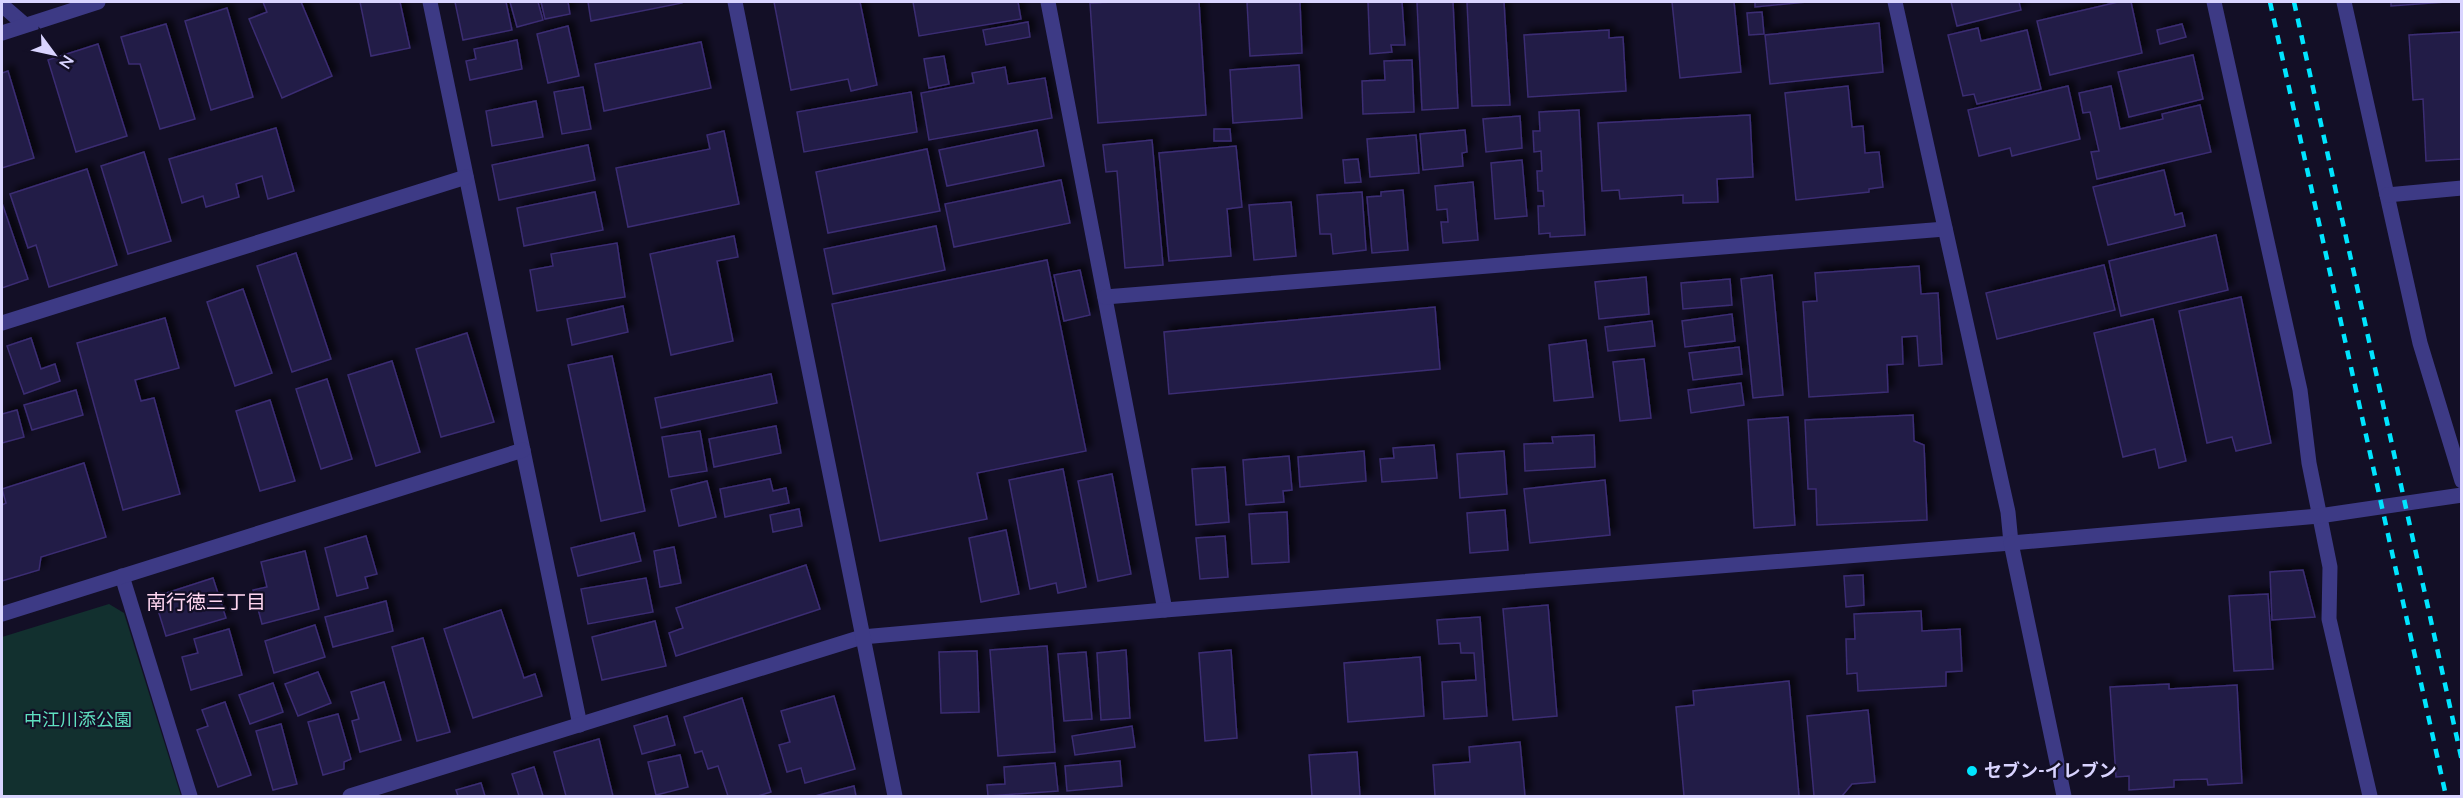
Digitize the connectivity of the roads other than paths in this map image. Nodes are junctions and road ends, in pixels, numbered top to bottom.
1 (98, 2) edge
2 (430, 2) edge
3 (735, 2) edge
4 (1048, 2) edge
5 (1895, 2) edge
6 (2214, 2) edge
7 (2344, 2) edge
8 (2, 5) edge
9 (25, 25) junction
10 (2, 33) edge
11 (466, 177) junction
12 (2462, 188) edge
13 (2387, 195) junction
14 (1945, 229) junction
15 (1105, 297) junction
16 (2, 323) edge
17 (523, 450) junction
18 (2462, 481) edge
19 (2462, 495) edge
20 (2319, 516) junction
21 (2011, 543) junction
22 (122, 576) junction
23 (1165, 610) junction
24 (2, 614) edge
25 (862, 637) junction
26 (580, 725) junction
27 (190, 796) edge
28 (350, 796) edge
29 (895, 796) edge
30 (2064, 796) edge
31 (2370, 796) edge

1 - 9 street
2 - 11 street
3 - 25 street
4 - 15 street
5 - 14 street
6 - 20 street
7 - 13 street
8 - 9 street
9 - 10 street
11 - 16 street
11 - 17 street
12 - 13 street
13 - 18 street
14 - 15 street
14 - 21 street
15 - 23 street
17 - 22 street
17 - 26 street
19 - 20 street
20 - 21 street
20 - 31 street
21 - 23 street
21 - 30 street
22 - 24 street
22 - 27 street
23 - 25 street
25 - 26 street
25 - 29 street
26 - 28 street

